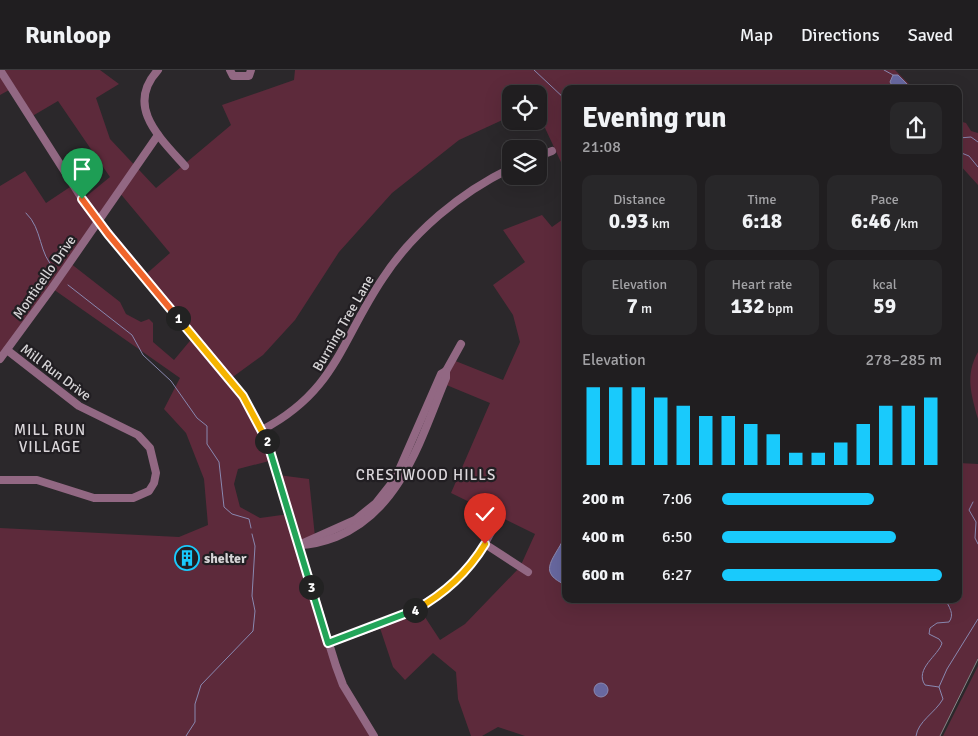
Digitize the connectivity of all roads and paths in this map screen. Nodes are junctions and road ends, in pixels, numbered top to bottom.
1 (0, 70) edge
2 (158, 70) edge
3 (230, 70) edge
4 (252, 70) edge
5 (158, 134) junction
6 (552, 150) dead end
7 (547, 152) edge
8 (184, 166) dead end
9 (502, 174) edge
10 (98, 221) junction
11 (461, 344) dead end
12 (7, 350) junction
13 (0, 359) edge
14 (262, 430) junction
15 (0, 480) edge
16 (499, 516) dead end
17 (485, 544) junction
18 (298, 545) junction
19 (528, 572) dead end
20 (328, 643) junction
21 (374, 736) edge

1 - 10 street
2 - 5 street
3 - 4 street
5 - 8 street
5 - 10 street, Monticello Drive
6 - 7 street
9 - 14 street, Burning Tree Lane
10 - 12 street, Monticello Drive
10 - 14 street
11 - 18 street
12 - 13 street, Monticello Drive
12 - 15 street, Mill Run Drive
14 - 18 street
16 - 17 street
17 - 19 street
17 - 20 street
18 - 20 street
20 - 21 street

